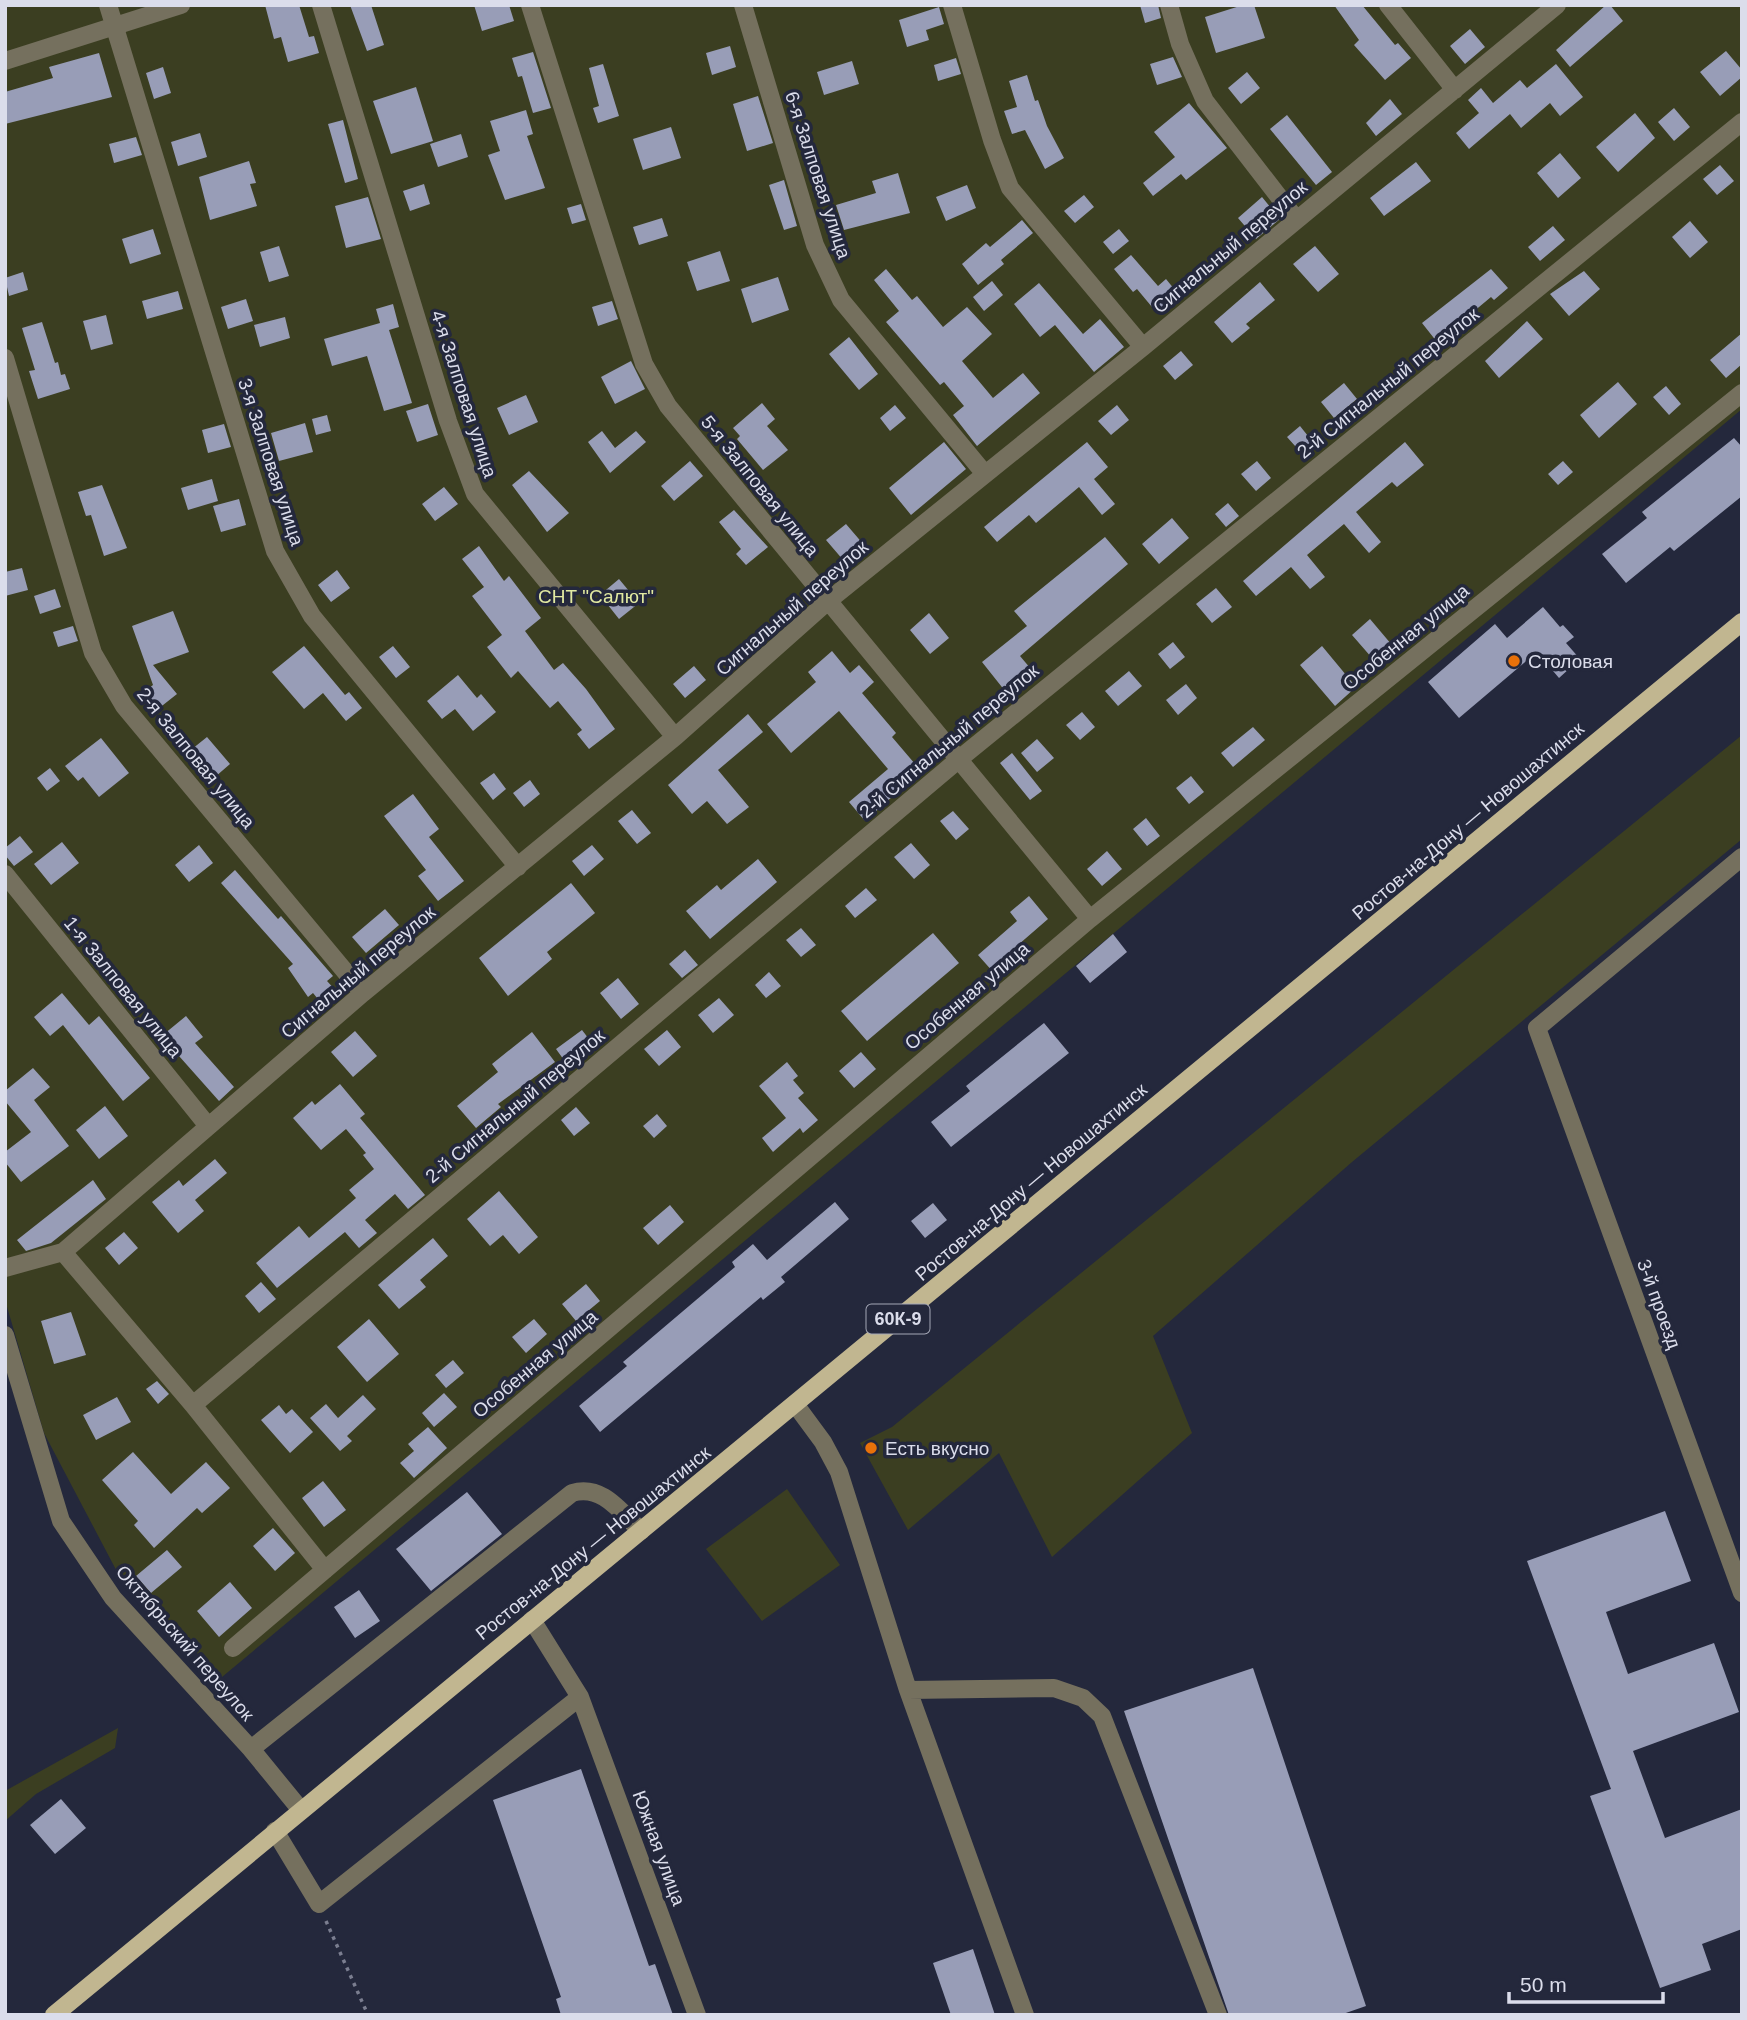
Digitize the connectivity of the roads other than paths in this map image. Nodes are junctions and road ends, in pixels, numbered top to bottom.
1 (108, 5) edge
2 (181, 5) edge
3 (321, 5) edge
4 (530, 5) edge
5 (743, 5) edge
6 (952, 5) edge
7 (1169, 5) edge
8 (1388, 5) edge
9 (1557, 5) edge
10 (114, 27) junction
11 (5, 61) edge
12 (1455, 90) junction
13 (1742, 122) edge
14 (1296, 219) junction
15 (1143, 347) junction
16 (5, 358) edge
17 (1742, 393) edge
18 (985, 474) junction
19 (828, 601) junction
20 (1742, 622) edge
21 (675, 737) junction
22 (958, 760) junction
23 (1742, 857) edge
24 (518, 867) junction
25 (5, 874) edge
26 (1090, 919) junction
27 (363, 993) junction
28 (208, 1126) junction
29 (62, 1252) junction
30 (5, 1268) edge
31 (5, 1335) edge
32 (795, 1404) junction
33 (193, 1405) junction
34 (641, 1531) junction
35 (325, 1570) junction
36 (1742, 1593) edge
37 (532, 1620) junction
38 (233, 1648) dead end
39 (908, 1690) junction
40 (580, 1697) junction
41 (251, 1749) junction
42 (300, 1809) junction
43 (275, 1831) junction
44 (54, 2015) edge
45 (697, 2015) edge
46 (1025, 2015) edge
47 (1217, 2015) edge

1 - 10 street, 3-я Залповая улица
2 - 10 street
3 - 21 street, 4-я Залповая улица
4 - 19 street, 5-я Залповая улица
5 - 18 street, 6-я Залповая улица
6 - 15 street
7 - 14 street
8 - 12 street
9 - 12 street, Сигнальный переулок
10 - 11 street
10 - 24 street, 3-я Залповая улица
12 - 14 street, Сигнальный переулок
13 - 22 street, 2-й Сигнальный переулок
14 - 15 street, Сигнальный переулок
15 - 18 street, Сигнальный переулок
16 - 27 street, 2-я Залповая улица
17 - 26 street, Особенная улица
18 - 19 street, Сигнальный переулок
19 - 21 street, Сигнальный переулок
19 - 22 street, 5-я Залповая улица
20 - 32 main road, Ростов-на-Дону — Новошахтинск / 60К-9
21 - 24 street, Сигнальный переулок
22 - 26 street, 5-я Залповая улица
22 - 33 street, 2-й Сигнальный переулок
23 - 36 street, 3-й проезд
24 - 27 street, Сигнальный переулок
25 - 28 street, 1-я Залповая улица
26 - 35 street, Особенная улица
27 - 28 street, Сигнальный переулок
28 - 29 street, Сигнальный переулок
29 - 30 street
29 - 33 street
31 - 41 street, Октябрьский переулок
32 - 34 main road, Ростов-на-Дону — Новошахтинск / 60К-9
32 - 39 street
33 - 35 street
34 - 37 main road, Ростов-на-Дону — Новошахтинск / 60К-9
34 - 41 street
35 - 38 street, Особенная улица
37 - 40 street, Южная улица
37 - 42 main road, Ростов-на-Дону — Новошахтинск / 60К-9
39 - 46 street
39 - 47 street
40 - 43 street
40 - 45 street, Южная улица
41 - 42 street, Октябрьский переулок
42 - 43 main road, Ростов-на-Дону — Новошахтинск / 60К-9
43 - 44 main road, Ростов-на-Дону — Новошахтинск / 60К-9

